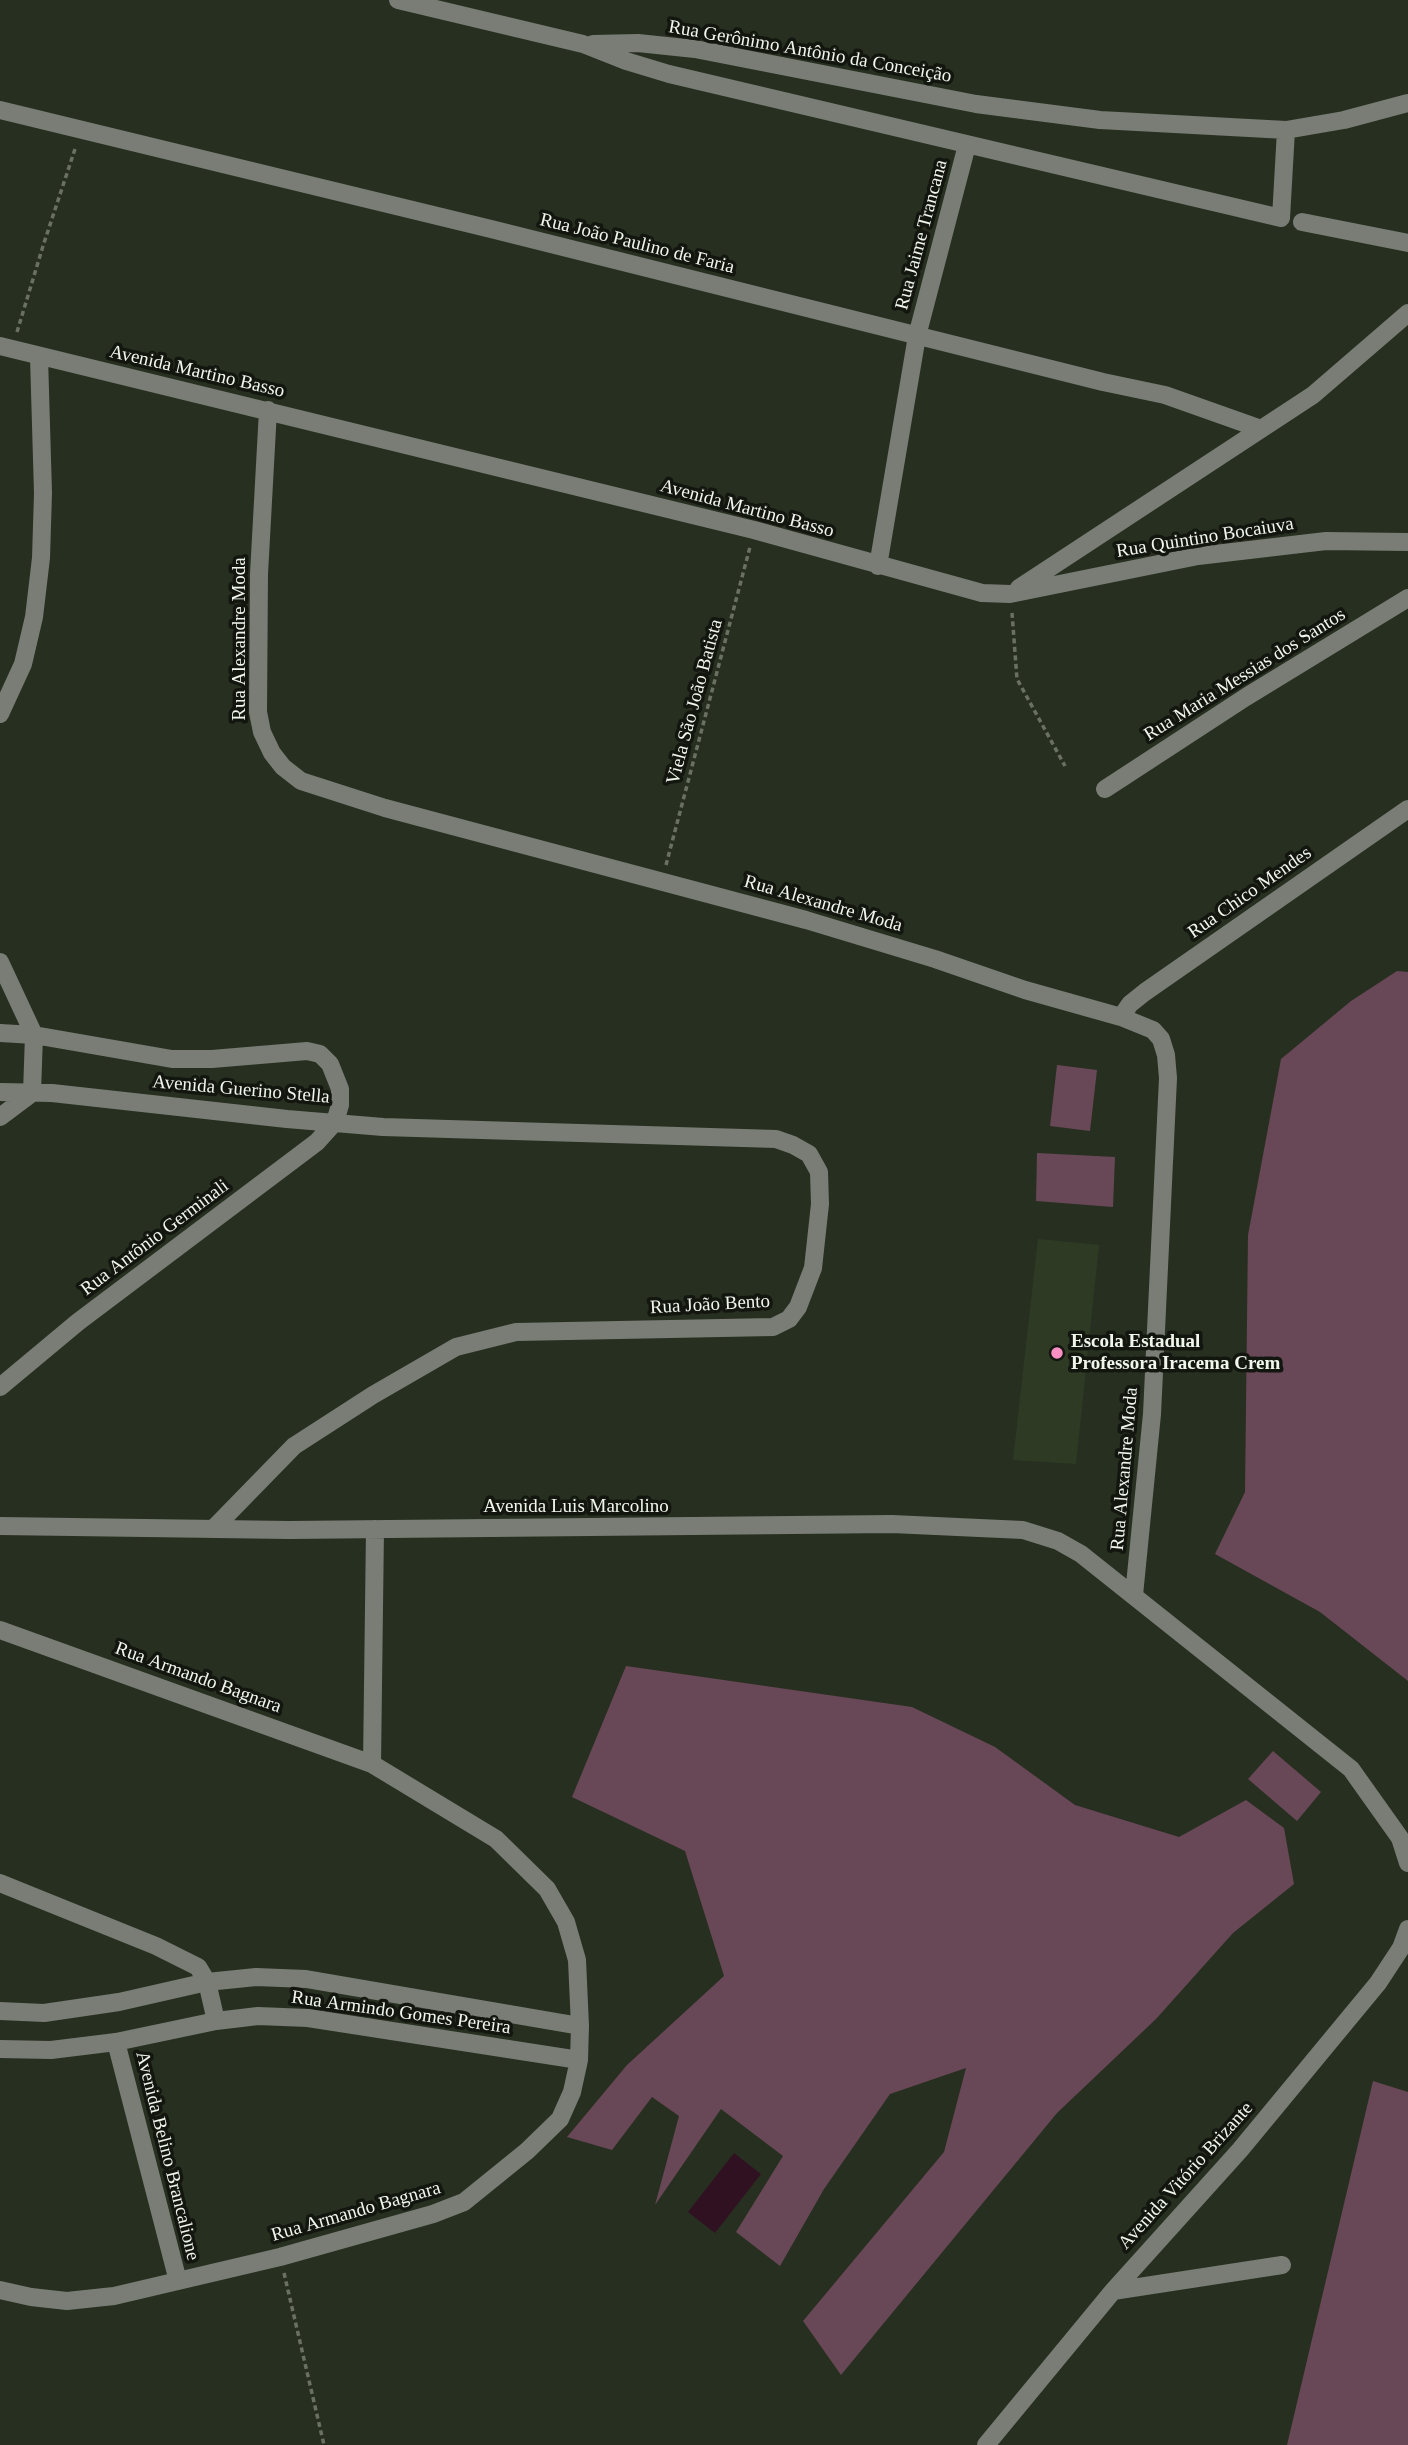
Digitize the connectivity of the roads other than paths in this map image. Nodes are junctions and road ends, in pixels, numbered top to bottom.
1 (398, 0) edge
2 (583, 44) junction
3 (1408, 103) edge
4 (0, 110) edge
5 (1286, 130) junction
6 (967, 145) junction
7 (1302, 222) dead end
8 (1408, 243) edge
9 (1408, 313) edge
10 (917, 336) junction
11 (6, 347) edge
12 (38, 357) junction
13 (268, 410) junction
14 (1261, 429) junction
15 (1408, 542) edge
16 (878, 566) junction
17 (1010, 594) junction
18 (1408, 598) edge
19 (0, 713) edge
20 (1105, 789) dead end
21 (1408, 809) edge
22 (0, 962) edge
23 (1121, 1017) junction
24 (0, 1033) edge
25 (34, 1035) junction
26 (0, 1092) edge
27 (33, 1093) junction
28 (0, 1116) edge
29 (335, 1122) junction
30 (0, 1387) edge
31 (0, 1526) edge
32 (214, 1528) junction
33 (375, 1529) junction
34 (1134, 1595) junction
35 (0, 1630) edge
36 (372, 1764) junction
37 (1408, 1863) edge
38 (0, 1883) edge
39 (1408, 1929) edge
40 (207, 1982) junction
41 (0, 2011) edge
42 (216, 2021) junction
43 (580, 2026) junction
44 (116, 2042) junction
45 (0, 2049) edge
46 (579, 2060) junction
47 (1282, 2265) dead end
48 (178, 2281) junction
49 (0, 2290) edge
50 (1113, 2291) junction
51 (986, 2445) edge

1 - 2 street
2 - 5 street, Rua Gerônimo Antônio da Conceição
2 - 6 street
3 - 5 street, Rua Gerônimo Antônio da Conceição
4 - 10 street, Rua João Paulino de Faria
5 - 6 street
6 - 10 street, Rua Jaime Trancana
7 - 8 street
9 - 14 street
10 - 14 street, Rua João Paulino de Faria
10 - 16 street, Rua Jaime Trancana
11 - 12 street, Avenida Martino Basso
12 - 13 street, Avenida Martino Basso
12 - 19 street
13 - 16 street, Avenida Martino Basso
13 - 23 street, Rua Alexandre Moda
14 - 17 street
15 - 17 street, Rua Quintino Bocaiuva
16 - 17 street, Avenida Martino Basso
18 - 20 street, Rua Maria Messias dos Santos
21 - 23 street, Rua Chico Mendes
22 - 25 street
23 - 34 street, Rua Alexandre Moda
24 - 25 street, Avenida Guerino Stella
25 - 27 street
25 - 29 street, Avenida Guerino Stella
26 - 27 street, Avenida Guerino Stella
27 - 28 street
27 - 29 street, Avenida Guerino Stella
29 - 30 street, Rua Antônio Germinali
29 - 32 street, Rua João Bento
31 - 32 street, Avenida Luis Marcolino
32 - 33 street, Avenida Luis Marcolino
33 - 34 street, Avenida Luis Marcolino
33 - 36 street
34 - 37 street
35 - 36 street, Rua Armando Bagnara
36 - 43 street, Rua Armando Bagnara
38 - 40 street
39 - 50 street, Avenida Vitório Brizante
40 - 41 street, Rua Armindo Gomes Pereira
40 - 42 street
40 - 43 street, Rua Armindo Gomes Pereira
42 - 44 street, Rua Armindo Gomes Pereira
42 - 46 street, Rua Armindo Gomes Pereira
43 - 46 street, Rua Armando Bagnara
44 - 45 street, Rua Armindo Gomes Pereira
44 - 48 street, Avenida Belino Brancalione
46 - 48 street, Rua Armando Bagnara
47 - 50 street
48 - 49 street, Rua Armando Bagnara
50 - 51 street, Avenida Vitório Brizante

